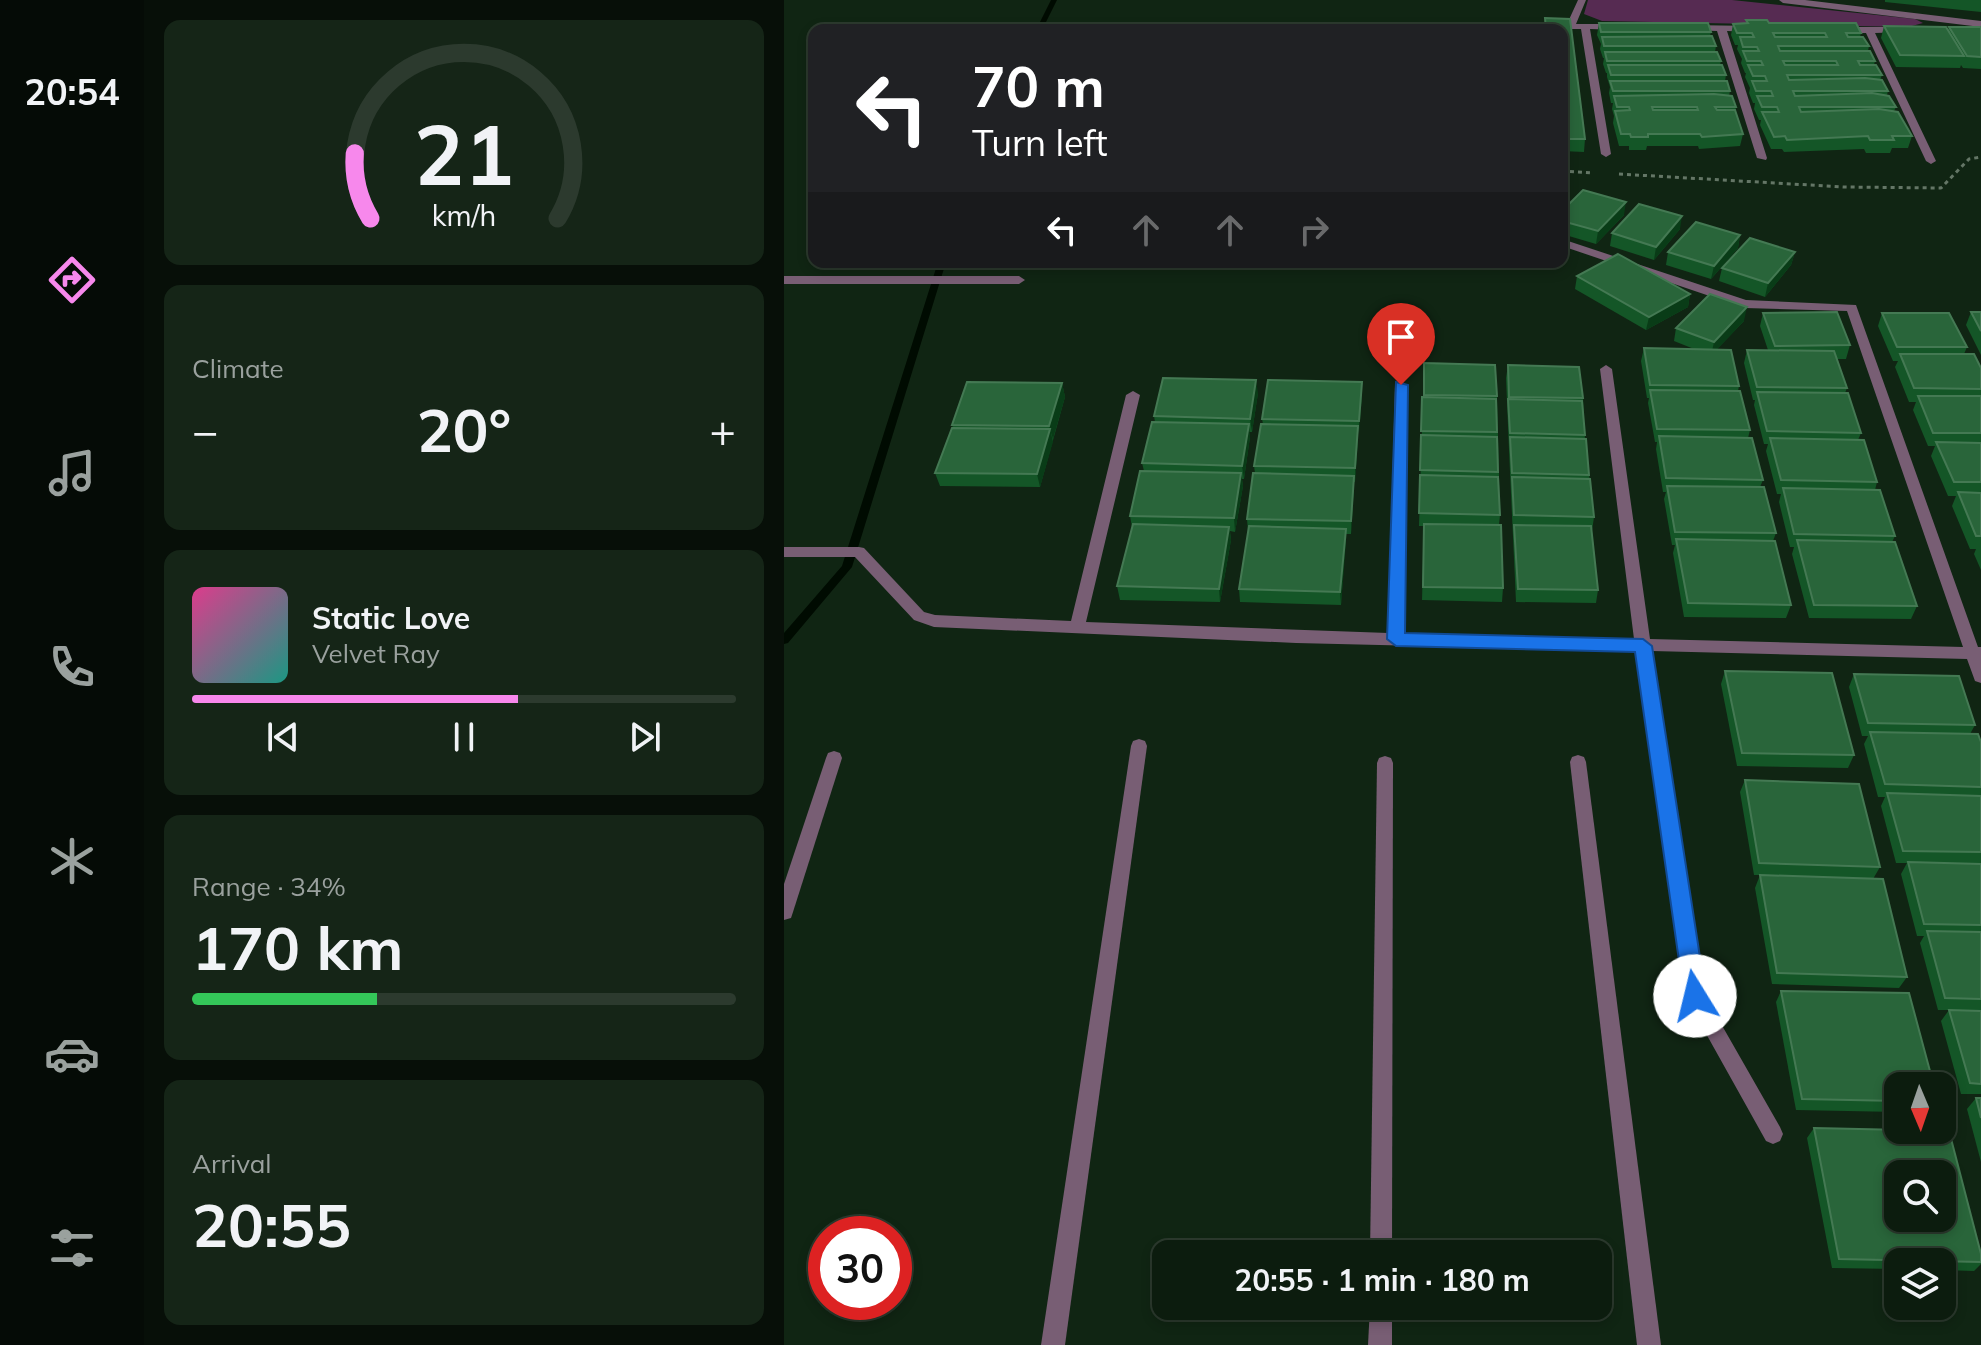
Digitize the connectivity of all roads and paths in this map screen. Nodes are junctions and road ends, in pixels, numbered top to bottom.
1 (1582, 0) edge
2 (1783, 0) edge
3 (1876, 4) edge
4 (1981, 24) edge
5 (1570, 27) joint
6 (1585, 27) junction
7 (1630, 27) edge
8 (1675, 28) edge
9 (1721, 28) junction
10 (1765, 29) edge
11 (1824, 30) edge
12 (1869, 30) junction
13 (1911, 30) edge
14 (1939, 30) edge
15 (1981, 31) edge
16 (1606, 154) dead end
17 (1762, 158) dead end
18 (1931, 161) dead end
19 (1568, 244) edge
20 (784, 280) edge
21 (1019, 280) dead end
22 (1606, 369) dead end
23 (1401, 385) dead end
24 (1133, 395) dead end
25 (784, 552) edge
26 (1077, 628) junction
27 (1396, 639) junction
28 (1643, 646) junction
29 (1977, 653) edge
30 (1981, 677) edge
31 (1139, 746) dead end
32 (834, 758) dead end
33 (1578, 762) dead end
34 (1385, 763) dead end
35 (784, 912) edge
36 (1773, 1134) dead end
37 (1381, 1240) edge
38 (1381, 1320) edge
39 (1053, 1345) edge
40 (1380, 1345) edge
41 (1649, 1345) edge

1 - 5 street
2 - 3 street
3 - 4 street
5 - 6 street
6 - 7 street
6 - 16 street
8 - 9 street
9 - 10 street
9 - 17 street
11 - 12 street
12 - 13 street
12 - 18 street
14 - 15 street
19 - 29 street
20 - 21 street
22 - 28 street
23 - 27 street
24 - 26 street
25 - 26 street
26 - 27 street
27 - 28 street
28 - 29 street
28 - 36 street
29 - 30 street
31 - 39 street
32 - 35 street
33 - 41 street
34 - 37 street
38 - 40 street

